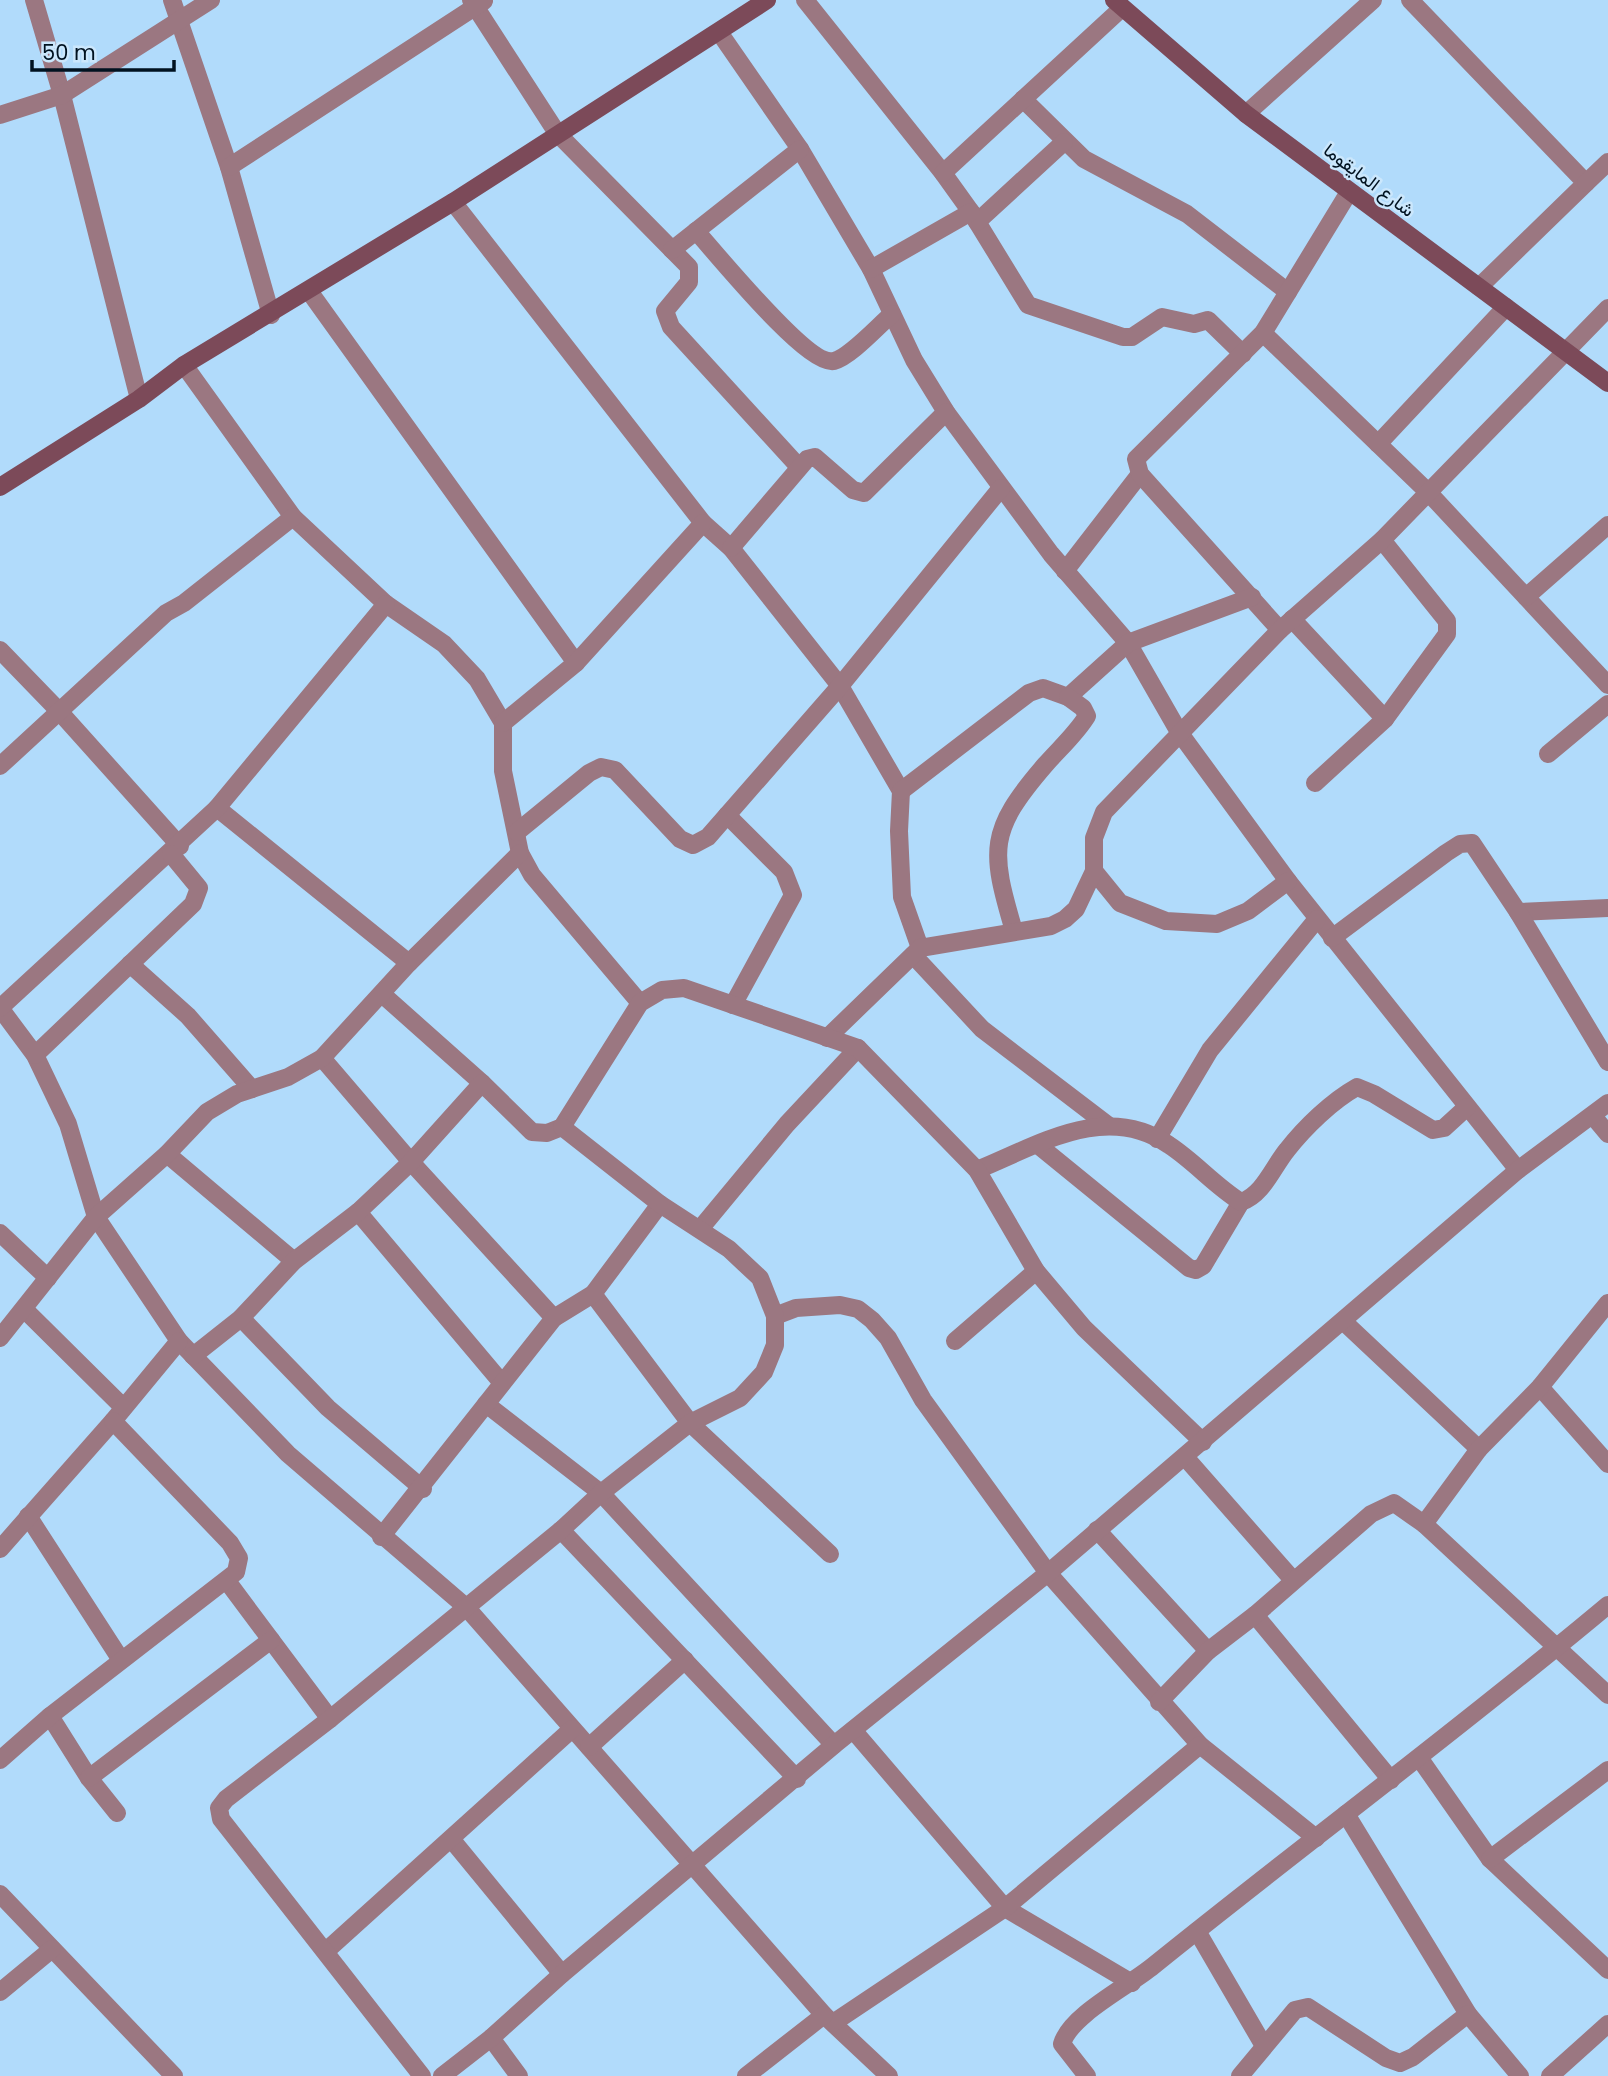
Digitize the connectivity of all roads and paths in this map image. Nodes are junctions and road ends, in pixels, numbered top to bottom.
1 (34, 0) edge
2 (172, 0) edge
3 (211, 0) edge
4 (767, 0) edge
5 (805, 0) edge
6 (1373, 0) edge
7 (1410, 0) edge
8 (477, 2) edge
9 (1118, 4) edge
10 (177, 21) junction
11 (719, 32) junction
12 (62, 95) junction
13 (1023, 99) junction
14 (1246, 114) junction
15 (0, 115) edge
16 (557, 133) junction
17 (1064, 142) junction
18 (800, 149) junction
19 (1608, 162) edge
20 (229, 167) junction
21 (943, 173) junction
22 (1586, 183) junction
23 (1349, 192) junction
24 (453, 202) junction
25 (974, 217) junction
26 (696, 230) junction
27 (672, 250) junction
28 (871, 269) junction
29 (1479, 287) junction
30 (309, 290) junction
31 (1288, 292) junction
32 (1506, 307) junction
33 (1608, 308) edge
34 (271, 314) junction
35 (892, 314) junction
36 (1263, 333) junction
37 (1569, 351) junction
38 (1244, 354) junction
39 (184, 365) junction
40 (1608, 383) edge
41 (139, 399) junction
42 (946, 412) junction
43 (1378, 444) junction
44 (799, 467) junction
45 (1140, 474) junction
46 (1, 482) edge
47 (1001, 488) junction
48 (1428, 492) junction
49 (293, 517) junction
50 (703, 523) junction
51 (1608, 525) edge
52 (1382, 540) junction
53 (731, 548) junction
54 (1065, 571) junction
55 (1252, 597) junction
56 (1526, 597) junction
57 (386, 604) junction
58 (1286, 624) junction
59 (1128, 643) junction
60 (0, 650) edge
61 (576, 663) junction
62 (1608, 685) edge
63 (840, 687) junction
64 (1068, 696) junction
65 (1608, 704) edge
66 (58, 710) junction
67 (1385, 719) junction
68 (503, 723) junction
69 (1179, 732) junction
70 (1548, 754) dead end
71 (0, 766) edge
72 (1314, 783) dead end
73 (901, 791) junction
74 (217, 808) junction
75 (727, 815) junction
76 (517, 832) junction
77 (175, 850) junction
78 (520, 853) junction
79 (1094, 871) junction
80 (1288, 881) junction
81 (1608, 908) edge
82 (1518, 912) junction
83 (1317, 919) junction
84 (1014, 931) junction
85 (1332, 938) junction
86 (916, 952) junction
87 (409, 963) junction
88 (130, 964) junction
89 (382, 994) junction
90 (640, 1003) junction
91 (733, 1005) junction
92 (0, 1008) edge
93 (827, 1038) junction
94 (858, 1048) junction
95 (35, 1055) junction
96 (322, 1058) junction
97 (1608, 1062) edge
98 (482, 1083) junction
99 (252, 1089) junction
100 (1608, 1103) edge
101 (1467, 1107) junction
102 (1593, 1116) junction
103 (1109, 1126) junction
104 (562, 1127) junction
105 (1608, 1134) edge
106 (1157, 1139) junction
107 (1038, 1145) junction
108 (167, 1154) junction
109 (411, 1162) junction
110 (976, 1170) junction
111 (1518, 1170) junction
112 (1241, 1202) junction
113 (660, 1204) junction
114 (358, 1213) junction
115 (96, 1217) junction
116 (700, 1230) junction
117 (0, 1233) edge
118 (294, 1261) junction
119 (1036, 1271) junction
120 (48, 1278) junction
121 (593, 1294) junction
122 (1608, 1303) edge
123 (24, 1309) junction
124 (775, 1316) junction
125 (241, 1318) junction
126 (555, 1318) junction
127 (1344, 1322) junction
128 (0, 1338) edge
129 (179, 1341) junction
130 (955, 1341) dead end
131 (193, 1356) junction
132 (502, 1383) junction
133 (1540, 1387) junction
134 (486, 1404) junction
135 (118, 1414) junction
136 (690, 1423) junction
137 (1203, 1442) junction
138 (1479, 1450) junction
139 (1185, 1457) junction
140 (1608, 1464) edge
141 (423, 1489) junction
142 (601, 1493) junction
143 (29, 1516) junction
144 (1424, 1524) junction
145 (561, 1530) junction
146 (1097, 1530) junction
147 (381, 1537) junction
148 (0, 1549) edge
149 (830, 1554) dead end
150 (1048, 1573) junction
151 (1293, 1580) junction
152 (227, 1581) junction
153 (1608, 1605) edge
154 (466, 1607) junction
155 (1255, 1615) junction
156 (271, 1640) junction
157 (1558, 1647) junction
158 (1208, 1651) junction
159 (121, 1660) junction
160 (685, 1660) junction
161 (1608, 1695) edge
162 (1159, 1702) junction
163 (50, 1716) junction
164 (330, 1720) junction
165 (572, 1729) junction
166 (853, 1730) junction
167 (834, 1745) junction
168 (1200, 1745) junction
169 (589, 1747) junction
170 (1420, 1759) junction
171 (0, 1760) edge
172 (1608, 1770) edge
173 (89, 1778) junction
174 (797, 1779) junction
175 (1391, 1780) junction
176 (117, 1813) dead end
177 (1346, 1814) junction
178 (1316, 1838) junction
179 (452, 1840) junction
180 (1490, 1859) junction
181 (691, 1864) junction
182 (0, 1895) edge
183 (1004, 1908) junction
184 (1197, 1931) junction
185 (52, 1949) junction
186 (326, 1951) junction
187 (1608, 1970) edge
188 (562, 1974) junction
189 (1132, 1983) junction
190 (0, 1992) edge
191 (1468, 2014) junction
192 (829, 2019) junction
193 (1608, 2024) edge
194 (491, 2038) junction
195 (1264, 2046) junction
196 (1558, 2074) edge
197 (884, 2075) edge
198 (174, 2076) edge
199 (422, 2076) edge
200 (442, 2076) edge
201 (519, 2076) edge
202 (746, 2076) edge
203 (1087, 2076) edge
204 (1240, 2076) edge
205 (1520, 2076) edge

1 - 12 street
2 - 10 street
3 - 10 street
4 - 11 street
5 - 21 street
6 - 14 street
7 - 22 street
8 - 16 street
8 - 20 street
9 - 13 street
9 - 14 street, شارع المايقوما
10 - 12 street
10 - 20 street
11 - 16 street
11 - 18 street
12 - 15 street
12 - 41 street
13 - 17 street
13 - 21 street
14 - 23 street, شارع المايقوما
16 - 24 street
16 - 27 street
17 - 25 street
17 - 31 street
18 - 26 street
18 - 28 street
19 - 22 street
20 - 34 street
21 - 25 street
22 - 29 street
23 - 29 street, شارع المايقوما
23 - 31 street
24 - 30 street
24 - 50 street
25 - 28 street
25 - 38 street
26 - 27 street
26 - 35 street
27 - 44 street
28 - 35 street
29 - 32 street, شارع المايقوما
30 - 34 street
30 - 61 street
31 - 36 street
32 - 37 street, شارع المايقوما
32 - 43 street
33 - 37 street
34 - 39 street
35 - 42 street
36 - 38 street
36 - 43 street
37 - 40 street, شارع المايقوما
37 - 48 street
38 - 45 street
39 - 41 street
39 - 49 street
41 - 46 street
42 - 44 street
42 - 47 street
43 - 48 street
44 - 53 street
45 - 54 street
45 - 55 street
47 - 54 street
47 - 63 street
48 - 52 street
48 - 56 street
49 - 57 street
49 - 66 street
50 - 53 street
50 - 61 street
51 - 56 street
52 - 58 street
52 - 67 street
53 - 63 street
54 - 59 street
55 - 58 street
55 - 59 street
56 - 62 street
57 - 68 street
57 - 74 street
58 - 67 street
58 - 69 street
59 - 64 street
59 - 69 street
60 - 66 street
61 - 68 street
63 - 73 street
63 - 75 street
64 - 73 street
64 - 84 street
65 - 70 street
66 - 71 street
66 - 77 street
67 - 72 street
68 - 76 street
69 - 79 street
69 - 80 street
73 - 86 street
74 - 77 street
74 - 87 street
75 - 76 street
75 - 91 street
76 - 78 street
77 - 88 street
77 - 92 street
78 - 87 street
78 - 90 street
79 - 80 street
79 - 84 street
80 - 83 street
81 - 82 street
82 - 85 street
82 - 97 street
83 - 85 street
83 - 106 street
84 - 86 street
85 - 101 street
86 - 93 street
86 - 103 street
87 - 89 street
88 - 95 street
88 - 99 street
89 - 96 street
89 - 98 street
90 - 91 street
90 - 104 street
91 - 93 street
92 - 95 street
93 - 94 street
94 - 110 street
94 - 116 street
95 - 115 street
96 - 99 street
96 - 109 street
98 - 104 street
98 - 109 street
99 - 108 street
100 - 102 street
101 - 111 street
101 - 112 street
102 - 105 street
102 - 111 street
103 - 106 street
103 - 107 street
104 - 113 street
106 - 112 street
107 - 110 street
107 - 112 street
108 - 115 street
108 - 118 street
109 - 114 street
109 - 126 street
110 - 119 street
111 - 127 street
113 - 116 street
113 - 121 street
114 - 118 street
114 - 132 street
115 - 120 street
115 - 129 street
116 - 124 street
117 - 120 street
118 - 125 street
119 - 130 street
119 - 137 street
120 - 123 street
121 - 126 street
121 - 136 street
122 - 133 street
123 - 128 street
123 - 135 street
124 - 136 street
124 - 150 street
125 - 131 street
125 - 141 street
126 - 132 street
127 - 137 street
127 - 138 street
129 - 131 street
129 - 135 street
131 - 147 street
132 - 134 street
133 - 138 street
133 - 140 street
134 - 141 street
134 - 142 street
135 - 143 street
135 - 152 street
136 - 142 street
136 - 149 street
137 - 139 street
138 - 144 street
139 - 146 street
139 - 151 street
141 - 147 street
142 - 145 street
142 - 167 street
143 - 148 street
143 - 159 street
144 - 151 street
144 - 157 street
145 - 154 street
145 - 160 street
146 - 150 street
146 - 158 street
147 - 154 street
150 - 162 street
150 - 166 street
151 - 155 street
152 - 156 street
152 - 159 street
153 - 157 street
154 - 164 street
154 - 165 street
155 - 158 street
155 - 175 street
156 - 164 street
156 - 173 street
157 - 161 street
157 - 170 street
158 - 162 street
159 - 163 street
160 - 169 street
160 - 174 street
162 - 168 street
163 - 171 street
163 - 173 street
164 - 186 street
165 - 169 street
165 - 179 street
166 - 167 street
166 - 183 street
167 - 174 street
168 - 178 street
168 - 183 street
169 - 181 street
170 - 175 street
170 - 180 street
172 - 180 street
173 - 176 street
174 - 181 street
175 - 177 street
177 - 178 street
177 - 191 street
178 - 184 street
179 - 186 street
179 - 188 street
180 - 187 street
181 - 188 street
181 - 192 street
182 - 185 street
183 - 189 street
183 - 192 street
184 - 189 street
184 - 195 street
185 - 190 street
185 - 198 street
186 - 199 street
188 - 194 street
189 - 203 street
191 - 195 street
191 - 205 street
192 - 197 street
192 - 202 street
193 - 196 street
194 - 200 street
194 - 201 street
195 - 204 street

